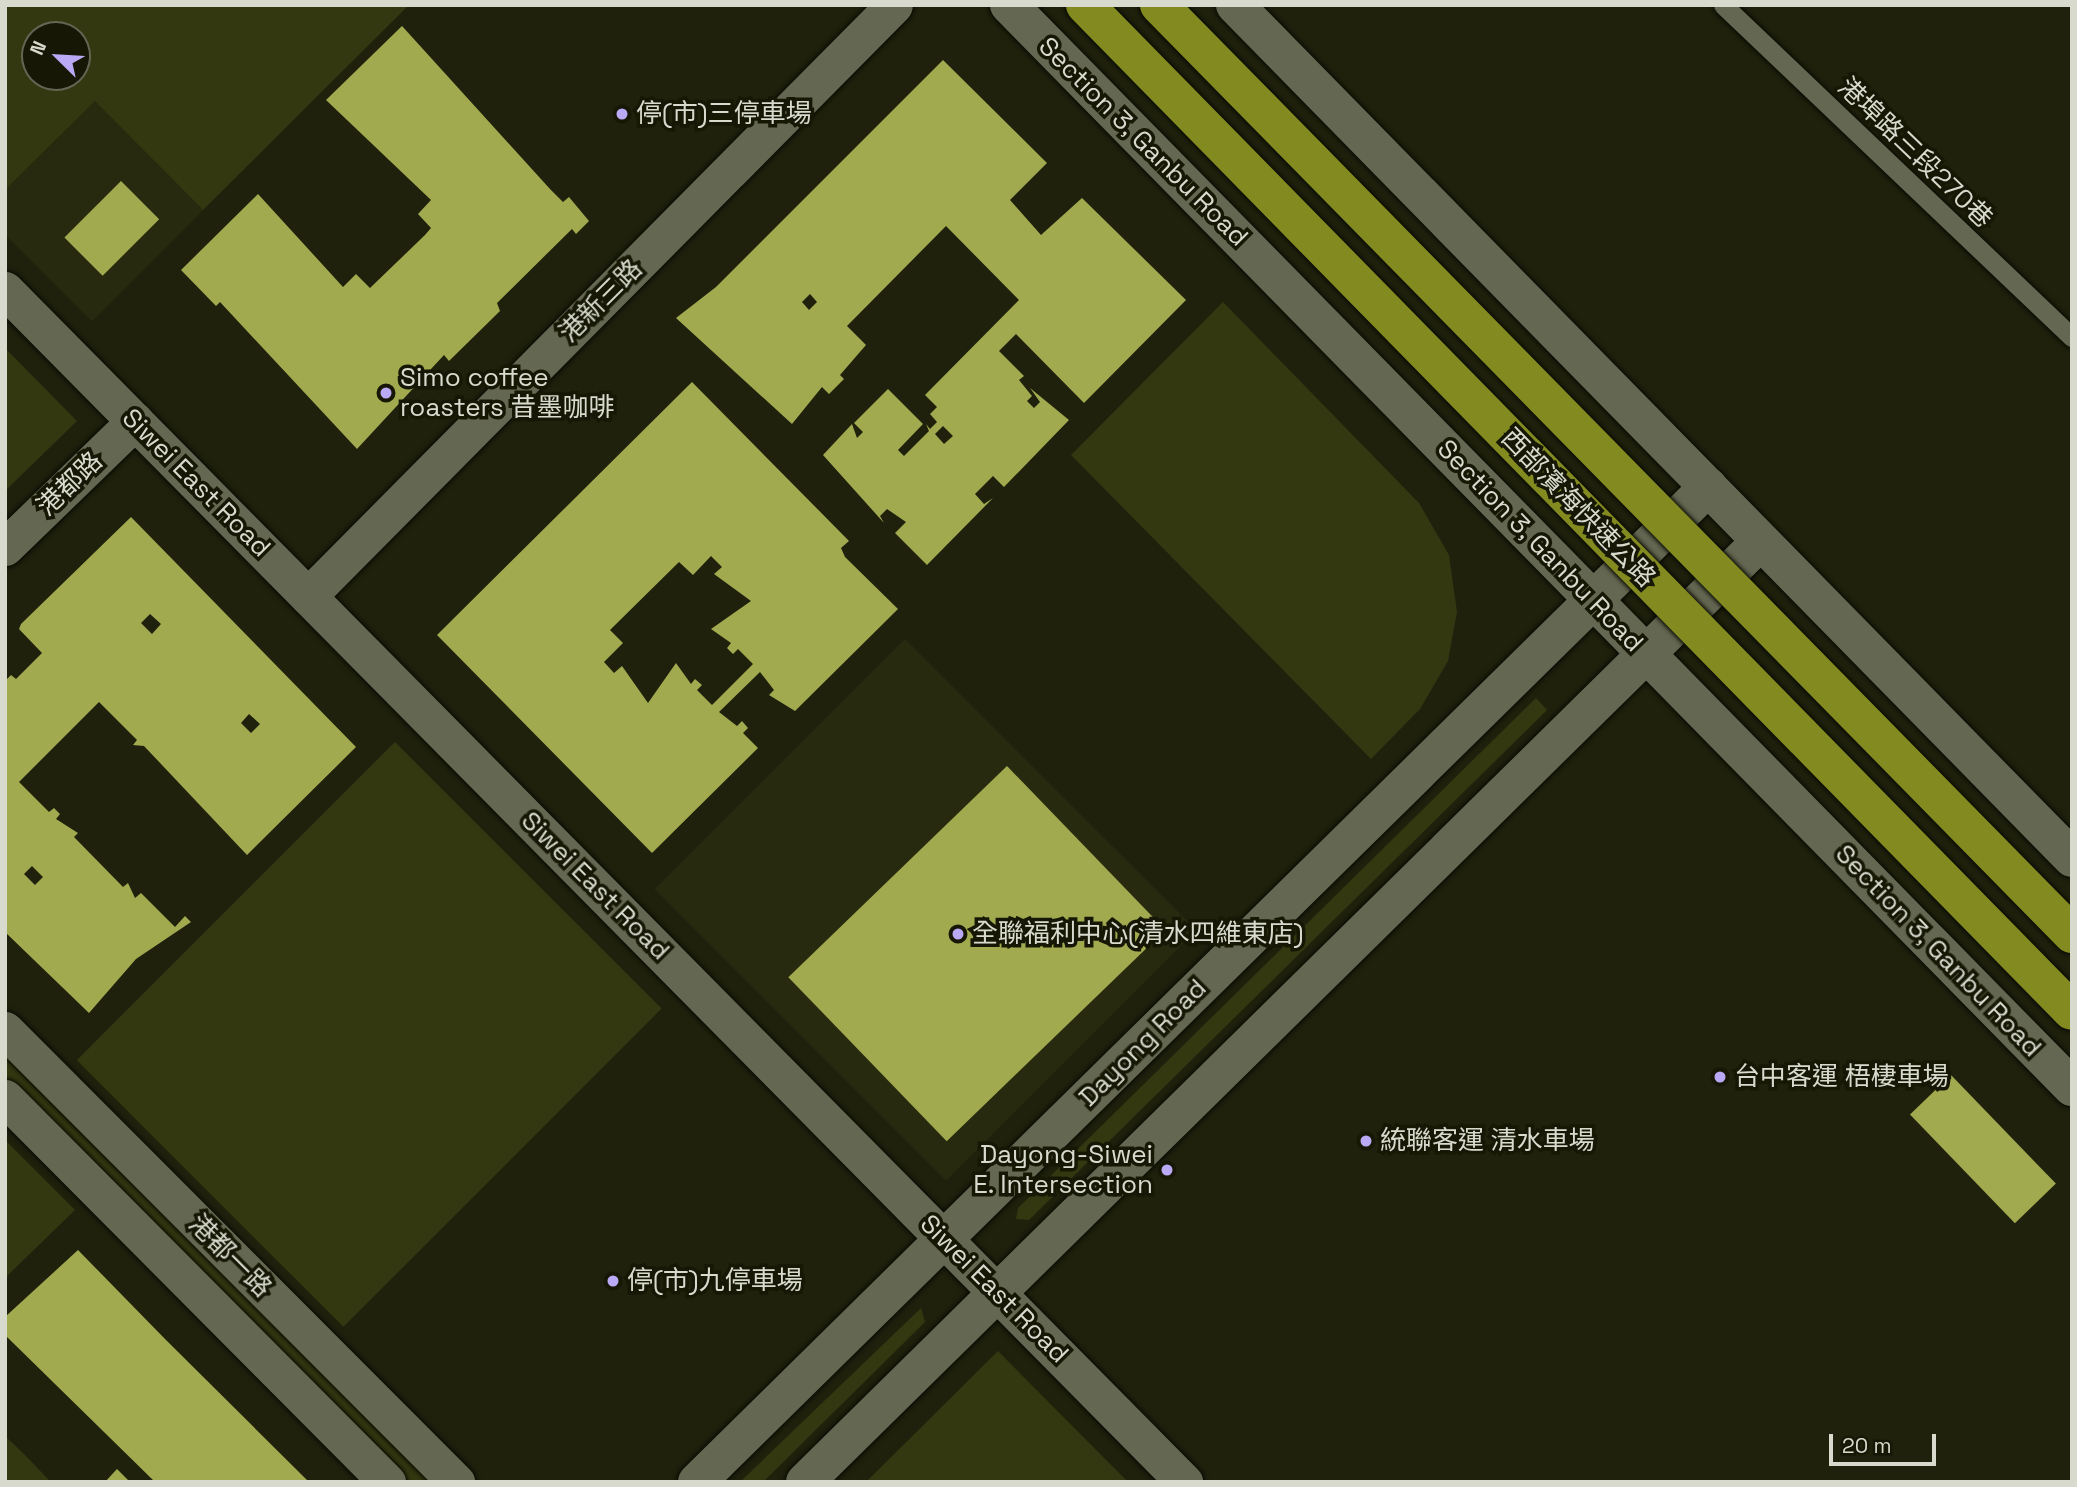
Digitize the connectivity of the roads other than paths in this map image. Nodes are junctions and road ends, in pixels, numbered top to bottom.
1 (894, 5) edge
2 (1009, 5) edge
3 (1085, 5) edge
4 (1159, 5) edge
5 (1235, 5) edge
6 (1723, 5) edge
7 (5, 290) edge
8 (2072, 337) edge
9 (135, 421) junction
10 (1708, 487) junction
11 (1761, 541) junction
12 (5, 547) edge
13 (308, 596) junction
14 (1593, 600) junction
15 (1646, 654) junction
16 (2072, 858) edge
17 (2072, 934) edge
18 (2072, 1010) edge
19 (5, 1030) edge
20 (2072, 1087) edge
21 (5, 1098) edge
22 (944, 1239) junction
23 (997, 1292) junction
24 (387, 1482) edge
25 (456, 1482) edge
26 (697, 1482) edge
27 (805, 1482) edge
28 (1184, 1482) edge

1 - 13 street, 港新三路
2 - 14 street, Section 3, Ganbu Road
3 - 18 highway, 西部濱海快速公路, bridge
4 - 17 highway, 西部濱海快速公路, bridge
5 - 10 street
6 - 8 lane, 港埠路三段270巷
7 - 9 street, Siwei East Road
9 - 12 street, 港都路
9 - 13 street, Siwei East Road
10 - 11 street
10 - 14 street, Dayong Road
11 - 15 street
11 - 16 street
13 - 22 street, Siwei East Road
14 - 15 street, Section 3, Ganbu Road
14 - 22 street, Dayong Road
15 - 20 street, Section 3, Ganbu Road
15 - 23 street
19 - 25 street, 港都一路
21 - 24 street, 港都一路
22 - 23 street, Siwei East Road
22 - 26 street, Dayong Road
23 - 27 street
23 - 28 street, Siwei East Road

